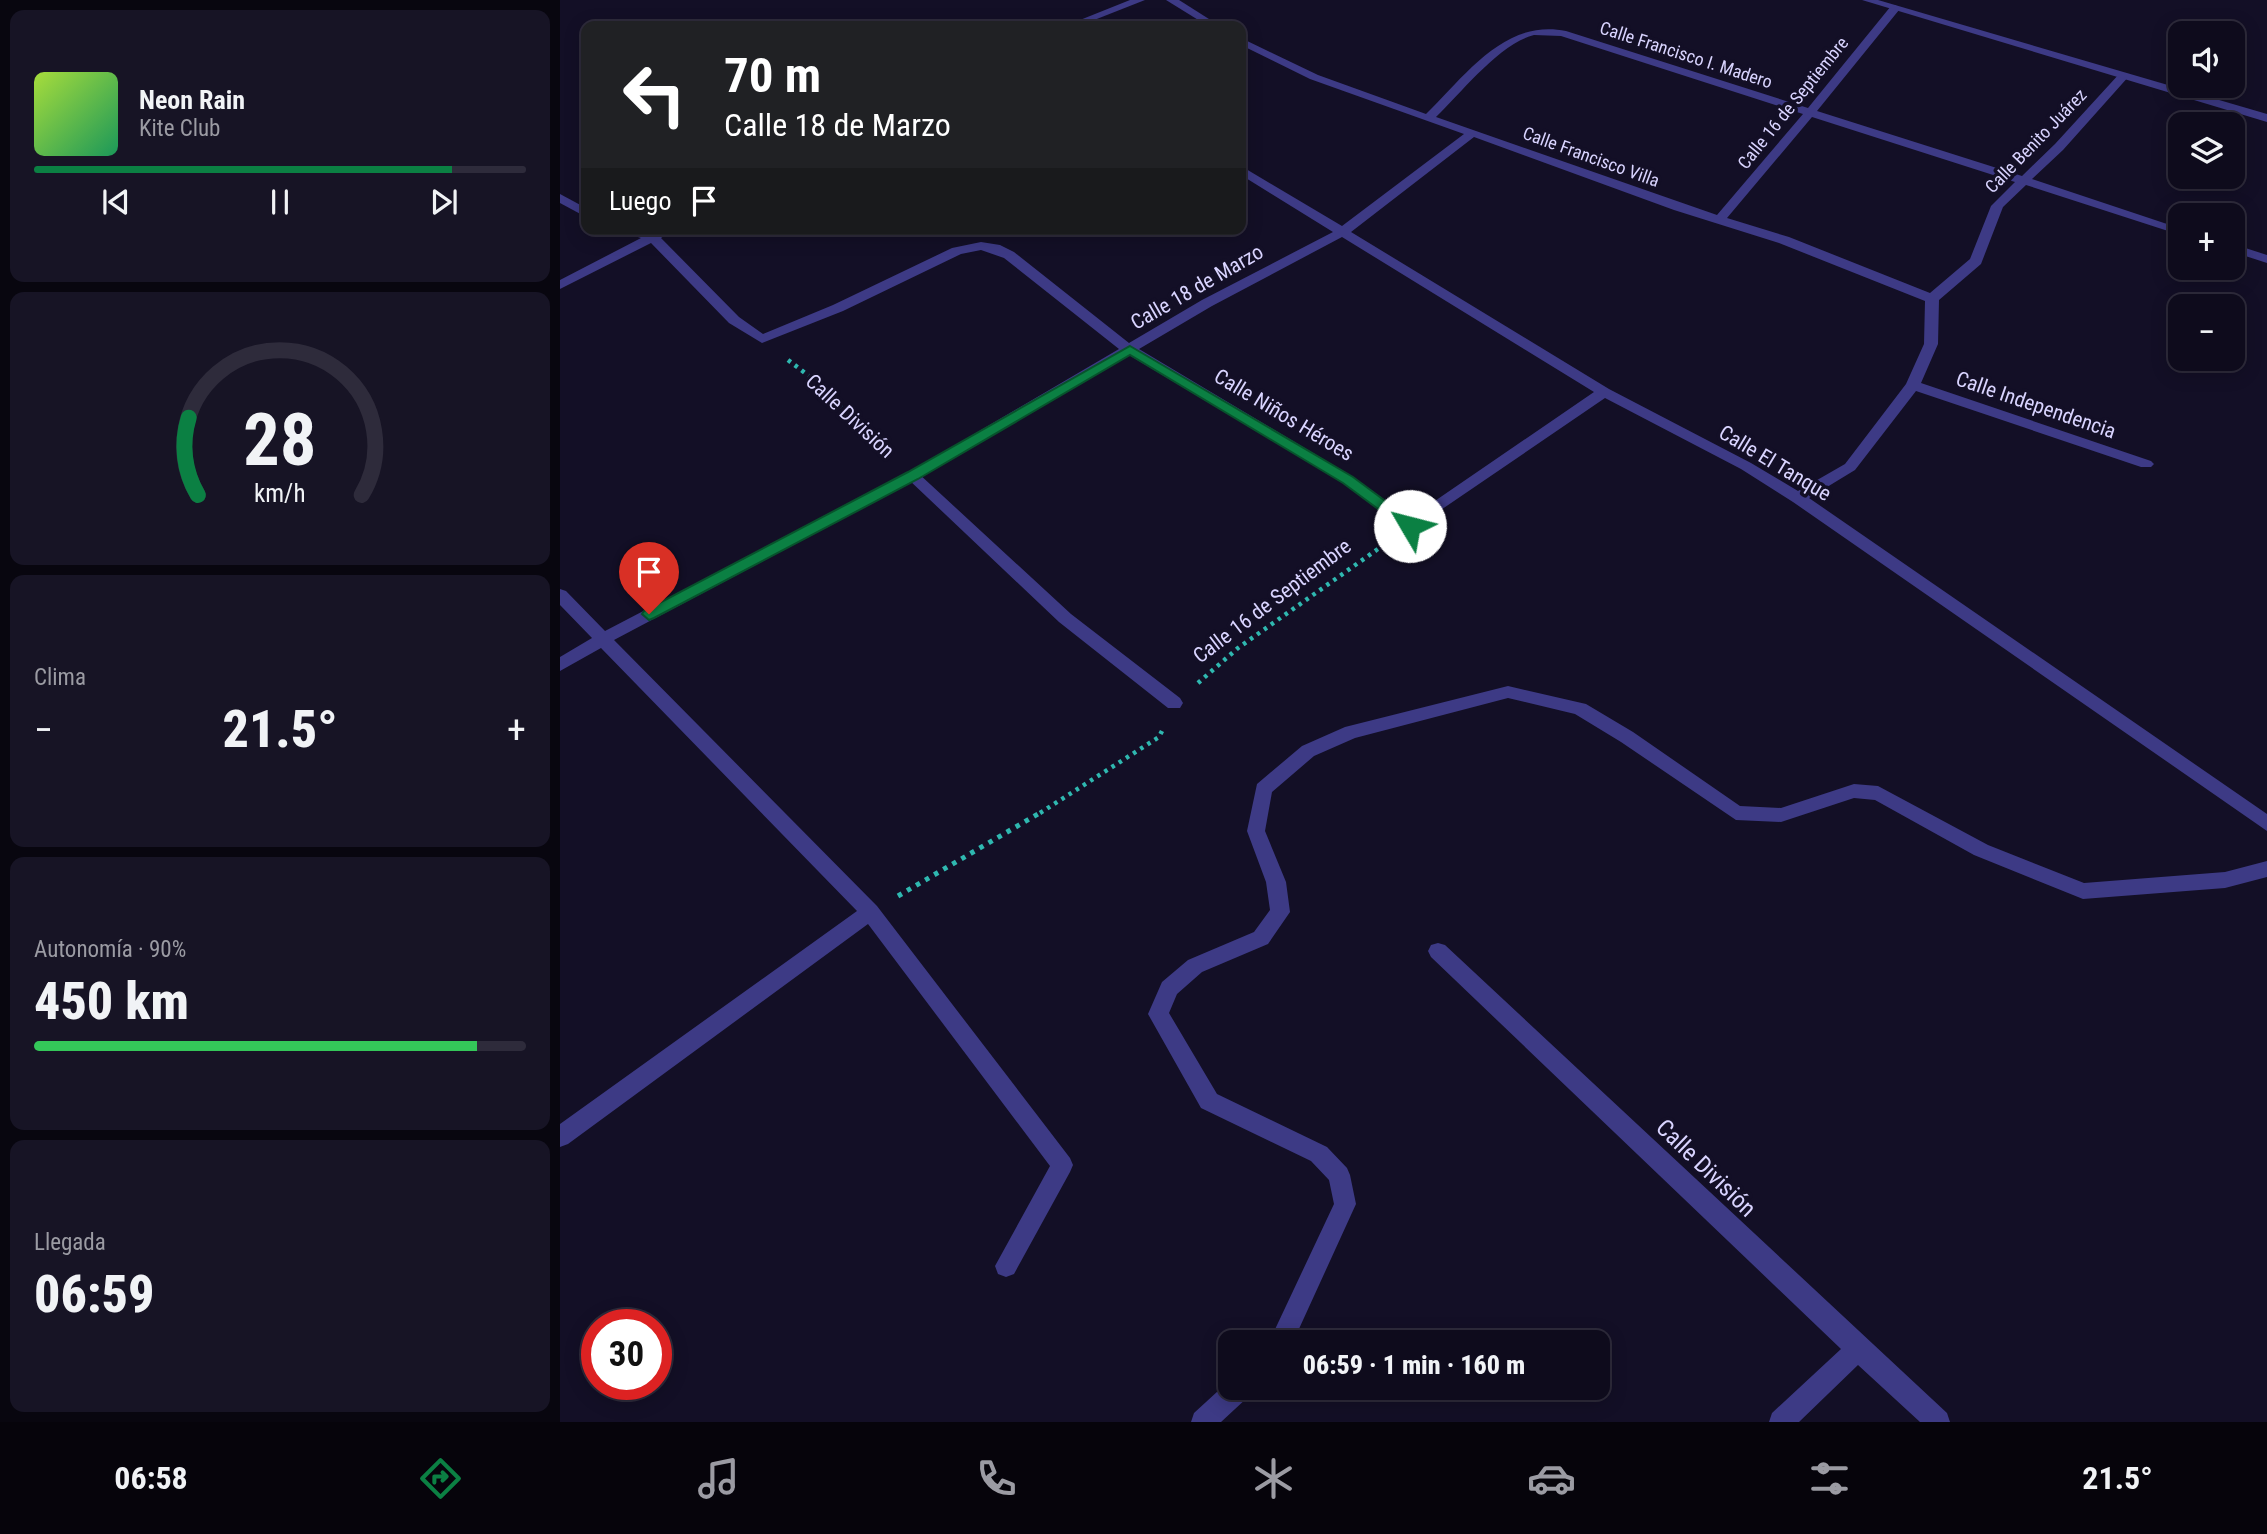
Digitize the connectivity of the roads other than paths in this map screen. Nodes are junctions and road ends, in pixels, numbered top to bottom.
1 (1140, 0) edge
2 (1171, 0) edge
3 (1867, 0) edge
4 (1895, 8) junction
5 (1083, 21) edge
6 (1207, 21) edge
7 (1246, 43) edge
8 (2124, 75) junction
9 (1808, 113) junction
10 (2267, 118) edge
11 (1427, 119) junction
12 (1471, 134) junction
13 (1246, 173) edge
14 (2025, 179) junction
15 (560, 198) edge
16 (581, 210) edge
17 (1719, 220) junction
18 (2168, 227) edge
19 (1344, 231) junction
20 (644, 235) edge
21 (657, 235) edge
22 (653, 237) junction
23 (2245, 252) edge
24 (2267, 259) edge
25 (560, 285) edge
26 (1933, 299) junction
27 (1130, 350) junction
28 (1913, 385) junction
29 (1604, 391) junction
30 (2146, 464) dead end
31 (913, 475) junction
32 (1798, 498) junction
33 (560, 595) edge
34 (601, 640) junction
35 (560, 665) edge
36 (1174, 703) road end
37 (2267, 824) edge
38 (2267, 869) edge
39 (870, 912) junction
40 (1438, 950) dead end
41 (560, 1137) edge
42 (1006, 1266) dead end
43 (1287, 1330) edge
44 (1858, 1349) junction
45 (1226, 1400) edge
46 (1203, 1422) edge
47 (1781, 1422) edge
48 (1938, 1422) edge

1 - 5 street
2 - 6 street
3 - 4 street
4 - 8 street
4 - 9 street, Calle 16 de Septiembre
7 - 11 street, Calle Francisco Villa
8 - 10 street
8 - 14 street, Calle Benito Juárez
9 - 11 street, Calle Francisco I. Madero
9 - 14 street, Calle Francisco I. Madero
9 - 17 street, Calle 16 de Septiembre
11 - 12 street, Calle Francisco Villa
12 - 17 street, Calle Francisco Villa
12 - 19 street, Calle 18 de Marzo
13 - 19 street, Calle El Tanque
14 - 18 street, Calle Francisco I. Madero
14 - 26 street, Calle Benito Juárez
15 - 16 street
17 - 26 street, Calle Francisco Villa
19 - 27 street, Calle 18 de Marzo
19 - 29 street, Calle El Tanque
20 - 22 street
21 - 22 street
22 - 25 street
22 - 27 street, Calle Niños Héroes
23 - 24 street
26 - 28 street
27 - 29 street, Calle Niños Héroes
27 - 31 street, Calle 18 de Marzo
28 - 30 street, Calle Independencia
28 - 32 street
29 - 32 street, Calle El Tanque
31 - 34 street, Calle 18 de Marzo
31 - 36 street, Calle División
32 - 37 street, Calle El Tanque
33 - 34 street
34 - 35 street, Calle 18 de Marzo
34 - 39 street
38 - 43 street
39 - 41 street
39 - 42 street
40 - 44 street, Calle División
44 - 47 street
44 - 48 street, Calle División
45 - 46 street

